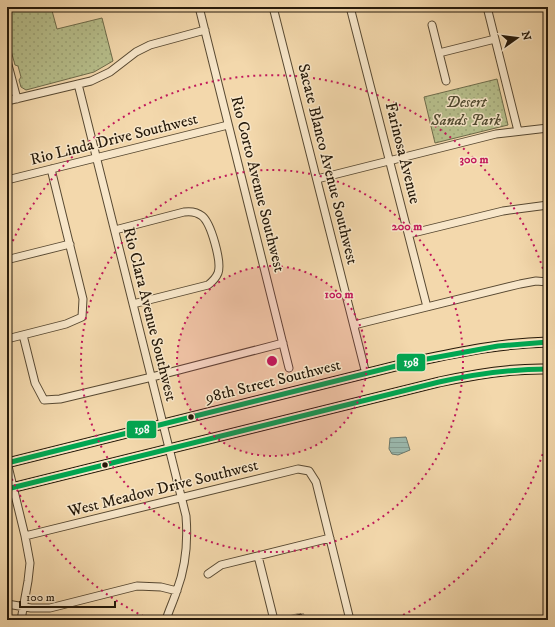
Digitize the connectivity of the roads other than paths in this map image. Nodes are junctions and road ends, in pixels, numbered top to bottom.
1 (199, 7) edge
2 (274, 7) edge
3 (350, 7) edge
4 (487, 7) edge
5 (432, 25) dead end
6 (204, 30) junction
7 (495, 39) junction
8 (439, 53) junction
9 (7, 61) edge
10 (446, 82) dead end
11 (78, 84) junction
12 (17, 99) junction
13 (7, 102) edge
14 (228, 125) junction
15 (548, 128) edge
16 (518, 131) junction
17 (97, 158) junction
18 (390, 160) junction
19 (51, 170) junction
20 (317, 178) junction
21 (7, 180) edge
22 (548, 205) edge
23 (115, 230) junction
24 (409, 234) junction
25 (70, 244) junction
26 (10, 259) dead end
27 (548, 282) edge
28 (133, 304) junction
29 (427, 307) junction
30 (354, 325) junction
31 (23, 335) junction
32 (7, 339) edge
33 (548, 342) edge
34 (283, 343) junction
35 (289, 368) dead end
36 (548, 368) edge
37 (366, 374) junction
38 (152, 377) junction
39 (164, 424) junction
40 (170, 449) junction
41 (7, 463) edge
42 (10, 489) edge
43 (182, 497) junction
44 (25, 536) junction
45 (330, 538) junction
46 (258, 556) junction
47 (208, 574) dead end
48 (177, 591) junction
49 (7, 604) edge
50 (22, 607) junction
51 (21, 620) edge
52 (166, 620) edge
53 (274, 620) edge
54 (350, 620) edge

1 - 6 street, Rio Corto Avenue Southwest
2 - 20 street, Sacate Blanco Avenue Southwest
3 - 18 street, Farinosa Avenue
4 - 7 street
5 - 8 street
6 - 11 street
6 - 14 street, Rio Corto Avenue Southwest
7 - 8 street
7 - 16 street
8 - 10 street
9 - 12 street
11 - 12 street
11 - 17 street, Rio Clara Avenue Southwest
12 - 13 street
14 - 17 street, Rio Linda Drive Southwest
14 - 34 street, Rio Corto Avenue Southwest
15 - 16 street
16 - 18 street
17 - 19 street, Rio Linda Drive Southwest
17 - 23 street, Rio Clara Avenue Southwest
18 - 20 street
18 - 24 street, Farinosa Avenue
19 - 21 street, Rio Linda Drive Southwest
19 - 25 street
20 - 30 street, Sacate Blanco Avenue Southwest
22 - 24 street
23 - 28 street, Rio Clara Avenue Southwest
23 - 28 street
24 - 29 street, Farinosa Avenue
25 - 26 street
25 - 31 street
27 - 29 street
28 - 38 street, Rio Clara Avenue Southwest
29 - 30 street
30 - 37 street, Sacate Blanco Avenue Southwest
31 - 32 street
31 - 38 street
33 - 37 main road, 98th Street Southwest
34 - 35 street, Rio Corto Avenue Southwest
34 - 38 street
36 - 40 main road
37 - 39 main road, 98th Street Southwest
38 - 39 street, Rio Clara Avenue Southwest
39 - 40 street, Rio Clara Avenue Southwest
39 - 41 main road, 98th Street Southwest
40 - 42 main road
40 - 43 street, Rio Clara Avenue Southwest
41 - 42 street
42 - 44 street
43 - 44 street, West Meadow Drive Southwest
43 - 45 street, West Meadow Drive Southwest
43 - 48 street, Rio Clara Avenue Southwest
44 - 50 street
45 - 46 street
45 - 54 street
46 - 47 street
46 - 53 street
48 - 50 street
48 - 52 street, Rio Clara Avenue Southwest
49 - 50 street
50 - 51 street

